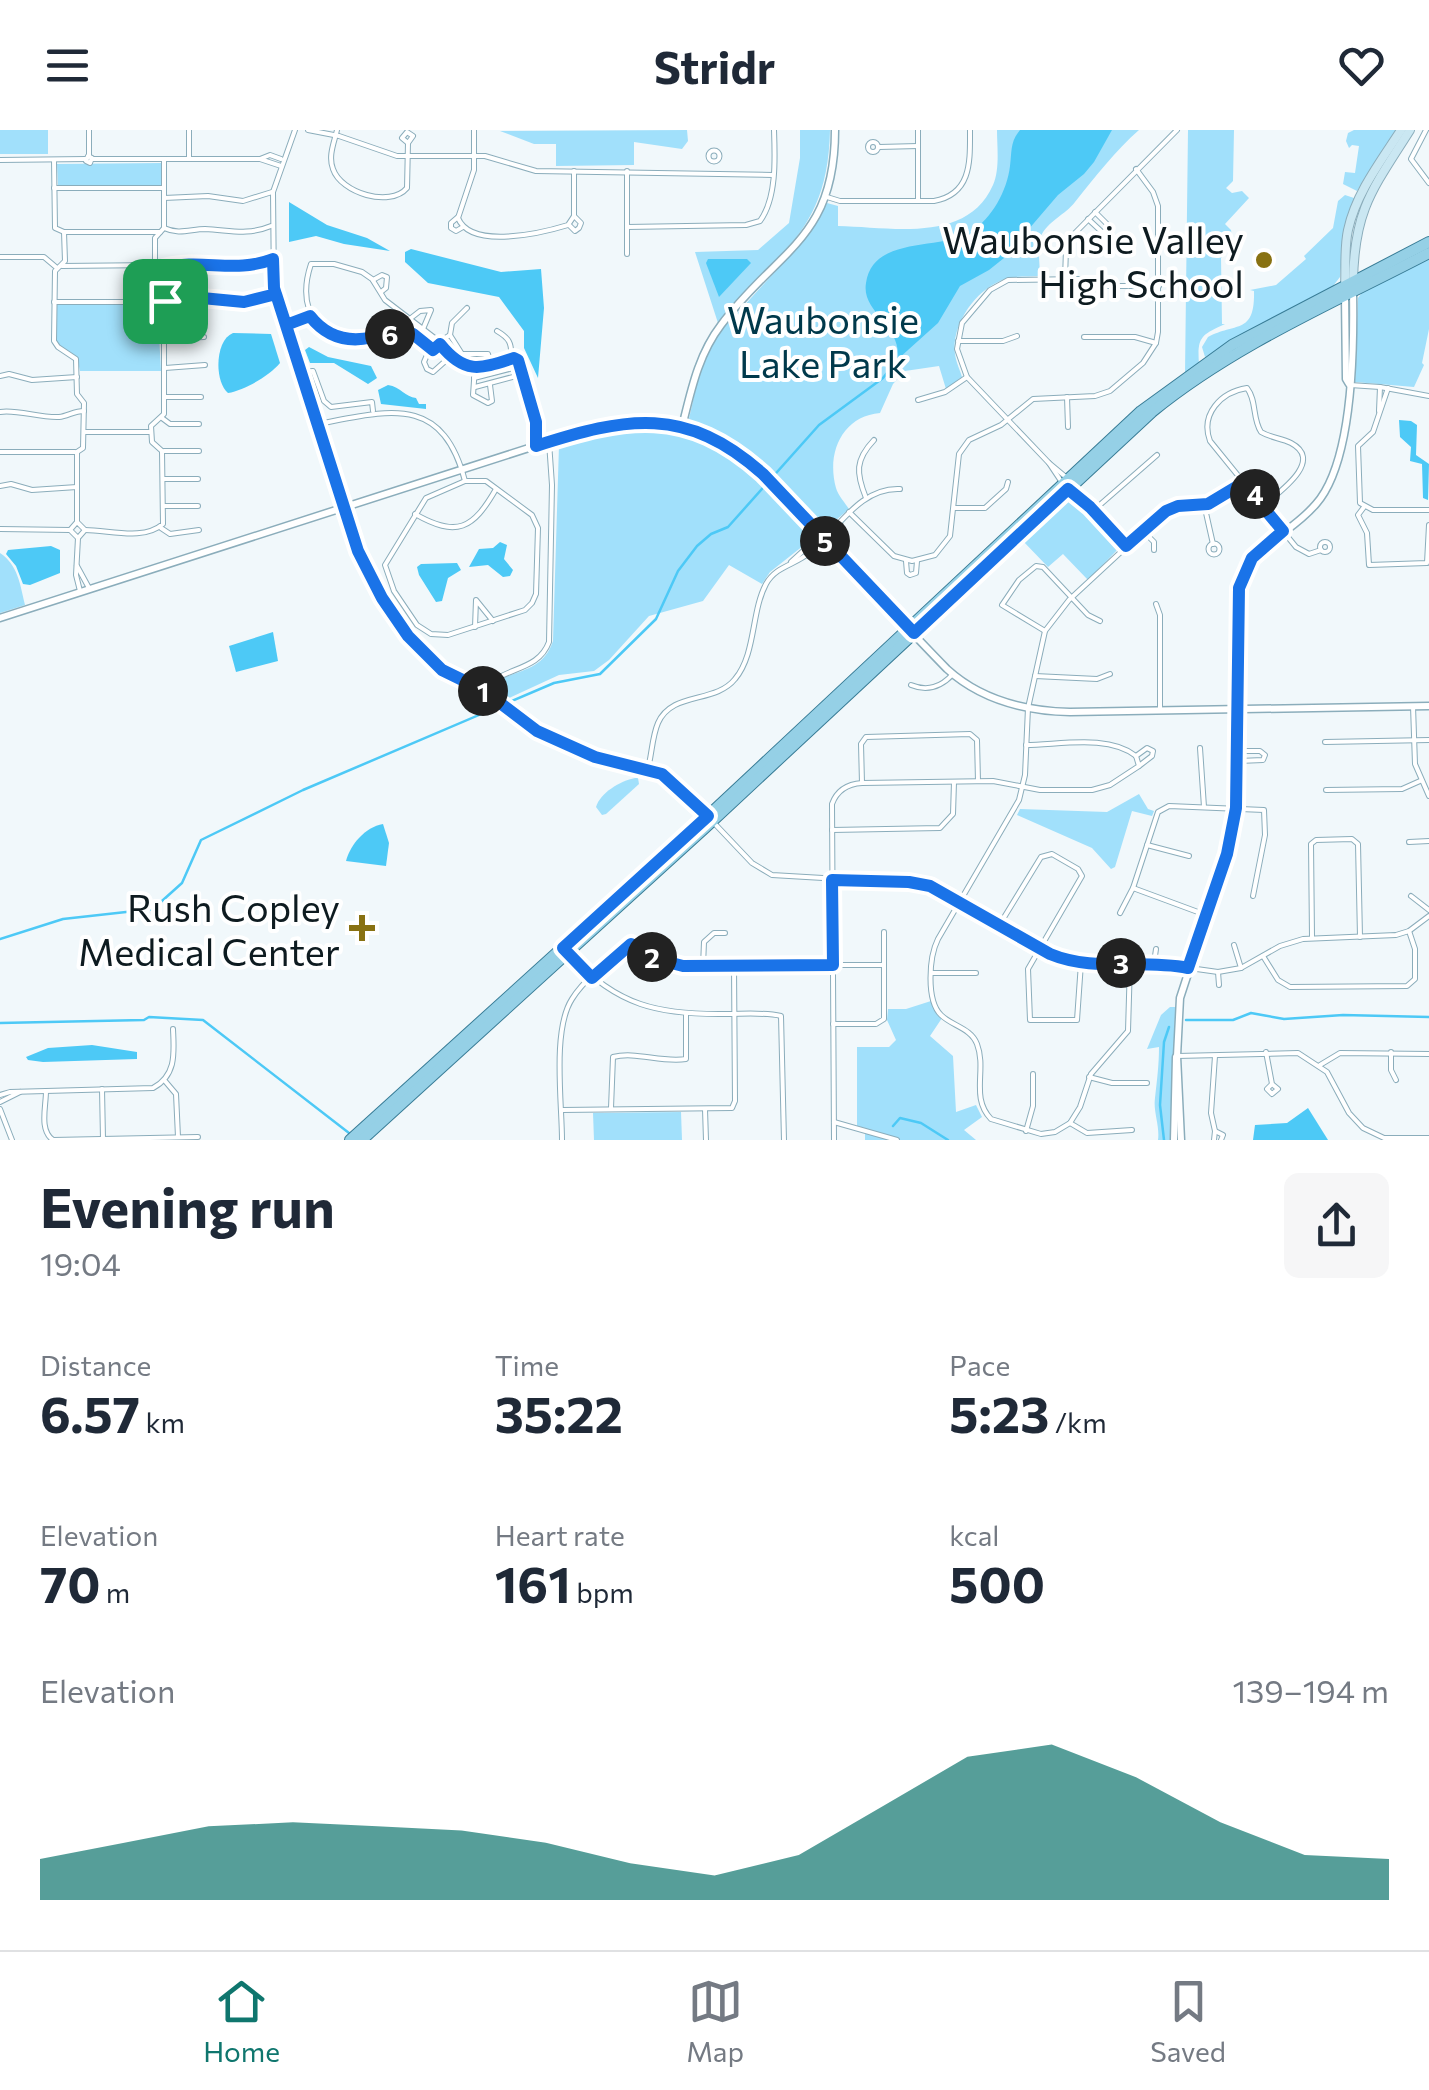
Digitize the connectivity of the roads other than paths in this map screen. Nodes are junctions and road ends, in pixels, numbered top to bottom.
1 (89, 130) edge
2 (189, 130) edge
3 (295, 130) edge
4 (308, 130) edge
5 (474, 130) edge
6 (774, 130) edge
7 (835, 130) edge
8 (918, 130) edge
9 (970, 130) edge
10 (1177, 130) edge
11 (1401, 130) edge
12 (1410, 130) edge
13 (1426, 130) edge
14 (336, 133) edge
15 (408, 143) dead end
16 (918, 146) junction
17 (878, 147) dead end
18 (407, 156) junction
19 (474, 156) junction
20 (89, 158) junction
21 (164, 159) junction
22 (189, 159) junction
23 (0, 160) edge
24 (54, 160) junction
25 (714, 162) dead end
26 (282, 163) junction
27 (1136, 169) junction
28 (574, 171) junction
29 (627, 171) junction
30 (715, 174) junction
31 (773, 175) junction
32 (1429, 183) edge
33 (54, 188) junction
34 (164, 188) junction
35 (273, 192) junction
36 (827, 197) junction
37 (164, 198) junction
38 (918, 201) junction
39 (1095, 212) junction
40 (574, 216) junction
41 (458, 218) junction
42 (1088, 219) junction
43 (568, 225) junction
44 (272, 226) junction
45 (463, 227) junction
46 (627, 227) junction
47 (162, 230) junction
48 (64, 232) junction
49 (1429, 242) edge
50 (1429, 253) edge
51 (627, 254) dead end
52 (0, 257) edge
53 (273, 259) junction
54 (157, 265) junction
55 (60, 267) junction
56 (164, 268) junction
57 (1065, 279) junction
58 (373, 280) junction
59 (1158, 286) junction
60 (1349, 289) junction
61 (381, 292) junction
62 (276, 294) junction
63 (54, 302) junction
64 (165, 303) junction
65 (467, 308) dead end
66 (310, 316) junction
67 (408, 319) junction
68 (286, 325) junction
69 (423, 330) junction
70 (497, 331) dead end
71 (389, 332) junction
72 (450, 335) junction
73 (204, 336) dead end
74 (1016, 336) dead end
75 (1084, 337) dead end
76 (164, 339) junction
77 (392, 340) junction
78 (958, 341) junction
79 (440, 343) junction
80 (1156, 343) junction
81 (396, 350) dead end
82 (433, 350) junction
83 (451, 356) junction
84 (514, 358) junction
85 (491, 365) junction
86 (205, 366) dead end
87 (520, 366) junction
88 (164, 368) junction
89 (474, 368) junction
90 (300, 372) junction
91 (496, 374) junction
92 (524, 374) junction
93 (0, 376) edge
94 (967, 376) junction
95 (77, 377) junction
96 (474, 378) junction
97 (500, 382) junction
98 (490, 385) junction
99 (1350, 385) junction
100 (1380, 386) junction
101 (474, 387) junction
102 (1388, 388) junction
103 (1429, 396) edge
104 (164, 397) junction
105 (201, 397) dead end
106 (1067, 397) junction
107 (918, 400) dead end
108 (84, 410) junction
109 (1379, 411) junction
110 (0, 412) edge
111 (374, 413) junction
112 (162, 418) junction
113 (1006, 419) junction
114 (199, 424) dead end
115 (318, 424) junction
116 (682, 427) junction
117 (1068, 428) dead end
118 (84, 432) junction
119 (151, 432) junction
120 (874, 440) dead end
121 (549, 442) junction
122 (536, 446) junction
123 (162, 451) junction
124 (199, 451) dead end
125 (0, 452) edge
126 (77, 452) junction
127 (1157, 455) dead end
128 (462, 470) junction
129 (162, 479) junction
130 (198, 479) dead end
131 (465, 481) junction
132 (1008, 482) dead end
133 (1068, 483) junction
134 (1243, 483) junction
135 (0, 486) edge
136 (77, 487) junction
137 (496, 489) junction
138 (900, 489) dead end
139 (867, 499) junction
140 (1204, 504) junction
141 (1264, 505) junction
142 (162, 506) junction
143 (198, 506) dead end
144 (345, 507) junction
145 (1364, 507) junction
146 (954, 508) junction
147 (1092, 509) junction
148 (1429, 510) edge
149 (850, 512) junction
150 (415, 514) junction
151 (77, 522) junction
152 (1429, 526) edge
153 (160, 527) junction
154 (0, 529) edge
155 (70, 530) junction
156 (85, 530) junction
157 (199, 530) dead end
158 (1143, 531) junction
159 (1283, 531) junction
160 (78, 538) junction
161 (822, 538) junction
162 (1213, 544) dead end
163 (1126, 546) junction
164 (1154, 550) dead end
165 (1321, 550) dead end
166 (906, 560) junction
167 (917, 561) junction
168 (537, 576) junction
169 (550, 577) junction
170 (85, 590) junction
171 (394, 591) junction
172 (382, 598) junction
173 (1072, 598) junction
174 (1156, 604) dead end
175 (0, 618) edge
176 (492, 621) junction
177 (1100, 621) dead end
178 (475, 626) junction
179 (911, 631) junction
180 (1045, 631) junction
181 (953, 674) junction
182 (1110, 674) dead end
183 (1035, 676) junction
184 (911, 685) dead end
185 (483, 690) junction
186 (1413, 706) junction
187 (1429, 706) edge
188 (1028, 708) junction
189 (1238, 709) junction
190 (1160, 710) junction
191 (1414, 740) junction
192 (1429, 740) edge
193 (1325, 742) dead end
194 (1026, 745) junction
195 (1200, 748) dead end
196 (1238, 752) junction
197 (1136, 756) junction
198 (1238, 761) junction
199 (1139, 766) junction
200 (648, 768) junction
201 (978, 781) junction
202 (954, 782) junction
203 (1420, 782) junction
204 (862, 783) junction
205 (1022, 787) junction
206 (1326, 790) dead end
207 (1429, 796) edge
208 (1204, 806) junction
209 (1236, 808) junction
210 (710, 819) junction
211 (832, 830) junction
212 (1429, 841) edge
213 (1410, 842) dead end
214 (1148, 845) junction
215 (1189, 856) dead end
216 (832, 880) junction
217 (1134, 888) junction
218 (1253, 896) dead end
219 (1411, 896) dead end
220 (961, 901) junction
221 (1120, 912) dead end
222 (1429, 913) edge
223 (1206, 915) junction
224 (1000, 924) junction
225 (725, 932) dead end
226 (884, 932) dead end
227 (1408, 932) junction
228 (1360, 936) junction
229 (1312, 938) junction
230 (1234, 945) dead end
231 (1040, 948) junction
232 (1156, 949) dead end
233 (566, 950) junction
234 (1263, 956) junction
235 (1154, 962) junction
236 (1081, 963) junction
237 (1130, 963) junction
238 (833, 965) junction
239 (884, 965) junction
240 (703, 966) junction
241 (734, 966) junction
242 (1188, 968) junction
243 (1241, 968) junction
244 (932, 972) junction
245 (1218, 972) junction
246 (976, 973) dead end
247 (592, 978) junction
248 (1219, 985) dead end
249 (734, 1014) junction
250 (686, 1015) junction
251 (833, 1024) junction
252 (978, 1028) dead end
253 (174, 1029) dead end
254 (970, 1034) junction
255 (1266, 1052) junction
256 (1392, 1052) junction
257 (1429, 1054) edge
258 (1177, 1056) junction
259 (1215, 1056) junction
260 (1320, 1065) junction
261 (1033, 1074) dead end
262 (1089, 1077) junction
263 (1396, 1080) dead end
264 (165, 1081) junction
265 (1147, 1083) dead end
266 (1272, 1084) dead end
267 (102, 1090) junction
268 (46, 1091) junction
269 (20, 1092) junction
270 (0, 1094) edge
271 (0, 1105) edge
272 (705, 1109) junction
273 (562, 1110) junction
274 (611, 1110) junction
275 (834, 1122) junction
276 (1070, 1123) junction
277 (1132, 1130) dead end
278 (1026, 1131) junction
279 (178, 1137) junction
280 (198, 1137) dead end
281 (1429, 1138) edge
282 (102, 1139) edge
283 (12, 1140) edge
284 (350, 1140) edge
285 (362, 1140) edge
286 (562, 1140) edge
287 (706, 1140) edge
288 (784, 1140) edge
289 (834, 1140) edge
290 (898, 1140) edge
291 (1178, 1140) edge
292 (1218, 1140) edge

1 - 20 street
2 - 22 street
3 - 26 street
4 - 14 street
5 - 19 street
6 - 31 street
7 - 36 street
8 - 16 street
9 - 38 street
10 - 27 street
11 - 60 main road
12 - 60 main road
13 - 32 street
14 - 18 street
14 - 18 street
15 - 18 street
16 - 17 street
16 - 38 street
18 - 19 street
19 - 28 street
19 - 41 street
20 - 21 street
20 - 24 street
21 - 22 street
21 - 34 street
22 - 26 street
23 - 24 street
24 - 33 street
25 - 30 street
26 - 35 street
27 - 39 street
27 - 59 street
28 - 29 street
28 - 40 street
29 - 30 street
29 - 46 street
30 - 31 street
31 - 46 street
33 - 34 street
33 - 48 street
34 - 37 street
35 - 37 street
35 - 44 street
36 - 38 street
36 - 116 street
37 - 47 street
39 - 42 street
39 - 42 street
40 - 43 street
40 - 43 street
41 - 45 street
41 - 45 street
42 - 57 street
43 - 45 street
44 - 47 street
44 - 53 street
46 - 51 street
47 - 48 street
47 - 54 street
48 - 55 street
49 - 60 main road
50 - 60 main road
52 - 55 street
53 - 56 street
53 - 62 street
54 - 55 street
54 - 56 street
55 - 63 street
56 - 64 street
57 - 59 street
57 - 78 street
58 - 61 street
58 - 61 street
58 - 66 street
59 - 80 street
60 - 99 street
60 - 133 main road
61 - 67 street
62 - 64 street
62 - 68 street
63 - 64 street
63 - 95 street
64 - 76 street
65 - 72 street
66 - 68 street
66 - 71 street
67 - 69 street
67 - 69 street
67 - 71 street
68 - 90 street
69 - 79 street
70 - 84 street
71 - 77 street
72 - 79 street
72 - 85 street
73 - 76 street
74 - 78 street
75 - 80 street
76 - 88 street
77 - 81 street
77 - 82 street
78 - 94 street
79 - 82 street
79 - 83 street
80 - 106 street
82 - 83 street
83 - 89 street
84 - 85 street
84 - 87 street
85 - 89 street
86 - 88 street
87 - 91 street
87 - 92 street
88 - 104 street
89 - 96 street
90 - 111 street
90 - 115 street
91 - 96 street
91 - 97 street
92 - 97 street
92 - 122 street
93 - 95 street
94 - 107 street
94 - 113 street
95 - 108 street
96 - 101 street
97 - 98 street
98 - 101 street
98 - 101 street
99 - 100 street
99 - 159 street
100 - 102 street
100 - 109 street
102 - 103 street
102 - 109 street
104 - 105 street
104 - 112 street
106 - 113 street
106 - 117 street
108 - 110 street
108 - 118 street
109 - 145 street
111 - 115 street
111 - 128 street
112 - 114 street
112 - 119 street
113 - 133 street
113 - 146 street
115 - 144 street
116 - 121 street
116 - 161 street
118 - 119 street
118 - 126 street
119 - 123 street
120 - 139 street
121 - 122 street
121 - 169 street
122 - 128 street
123 - 124 street
123 - 129 street
125 - 126 street
126 - 136 street
127 - 147 street
128 - 131 street
128 - 144 street
129 - 130 street
129 - 142 street
131 - 137 street
131 - 150 street
132 - 146 street
133 - 147 street
133 - 179 main road
134 - 140 street
134 - 141 street
134 - 141 street
135 - 136 street
136 - 151 street
137 - 150 street
137 - 168 street
138 - 139 street
139 - 149 street
140 - 158 street
140 - 162 street
141 - 159 street
142 - 143 street
142 - 153 street
144 - 170 street
144 - 172 street
145 - 148 street
145 - 152 street
146 - 167 street
147 - 163 street
149 - 161 street
149 - 166 street
150 - 171 street
151 - 155 street
151 - 156 street
153 - 156 street
153 - 157 street
154 - 155 street
155 - 160 street
156 - 160 street
158 - 163 street
158 - 164 street
159 - 165 street
159 - 189 street
160 - 170 street
161 - 179 street
161 - 200 street
163 - 173 street
166 - 167 street
166 - 167 street
168 - 169 street
168 - 176 street
169 - 185 street
170 - 175 street
171 - 172 street
171 - 178 street
172 - 185 street
173 - 177 street
173 - 180 street
173 - 180 street
174 - 190 street
176 - 178 street
176 - 178 street
179 - 181 street
179 - 210 main road
180 - 183 street
181 - 184 street
181 - 188 street
182 - 183 street
183 - 188 street
185 - 200 street
186 - 187 street
186 - 189 street
186 - 191 street
188 - 190 street
188 - 194 street
189 - 190 street
189 - 196 street
191 - 192 street
191 - 193 street
191 - 203 street
194 - 197 street
194 - 205 street
195 - 208 street
196 - 198 street
196 - 198 street
197 - 199 street
197 - 199 street
198 - 209 street
199 - 205 street
200 - 210 street
201 - 202 street
201 - 204 street
201 - 205 street
202 - 204 street
202 - 211 street
203 - 206 street
203 - 207 street
204 - 211 street
205 - 220 street
208 - 209 street
208 - 214 street
209 - 218 street
209 - 223 street
210 - 216 street
210 - 233 main road
211 - 216 street
212 - 213 street
214 - 215 street
214 - 217 street
216 - 220 street
216 - 238 street
217 - 221 street
217 - 223 street
219 - 222 street
220 - 224 street
220 - 244 street
222 - 227 street
223 - 242 street
224 - 231 street
224 - 231 street
225 - 240 street
226 - 239 street
227 - 228 street
227 - 234 street
228 - 229 street
228 - 229 street
229 - 234 street
230 - 243 street
231 - 236 street
231 - 236 street
232 - 235 street
233 - 247 street
233 - 284 main road
233 - 285 main road
234 - 243 street
235 - 237 street
235 - 242 street
236 - 237 street
237 - 262 street
238 - 239 street
238 - 241 street
238 - 251 street
239 - 251 street
240 - 241 street
240 - 247 street
241 - 249 street
242 - 245 street
242 - 258 street
243 - 245 street
244 - 246 street
244 - 254 street
245 - 248 street
247 - 250 street
247 - 273 street
249 - 250 street
249 - 272 street
249 - 288 street
250 - 274 street
251 - 275 street
252 - 254 street
253 - 264 street
254 - 278 street
255 - 259 street
255 - 260 street
255 - 266 street
256 - 257 street
256 - 260 street
256 - 263 street
258 - 259 street
258 - 291 street
259 - 292 street
260 - 281 street
261 - 278 street
262 - 265 street
262 - 276 street
264 - 267 street
264 - 279 street
267 - 268 street
267 - 282 street
268 - 269 street
268 - 282 street
269 - 270 street
269 - 271 street
271 - 283 street
272 - 274 street
272 - 287 street
273 - 274 street
273 - 286 street
275 - 289 street
275 - 290 street
276 - 277 street
276 - 278 street
279 - 280 street
279 - 282 street

